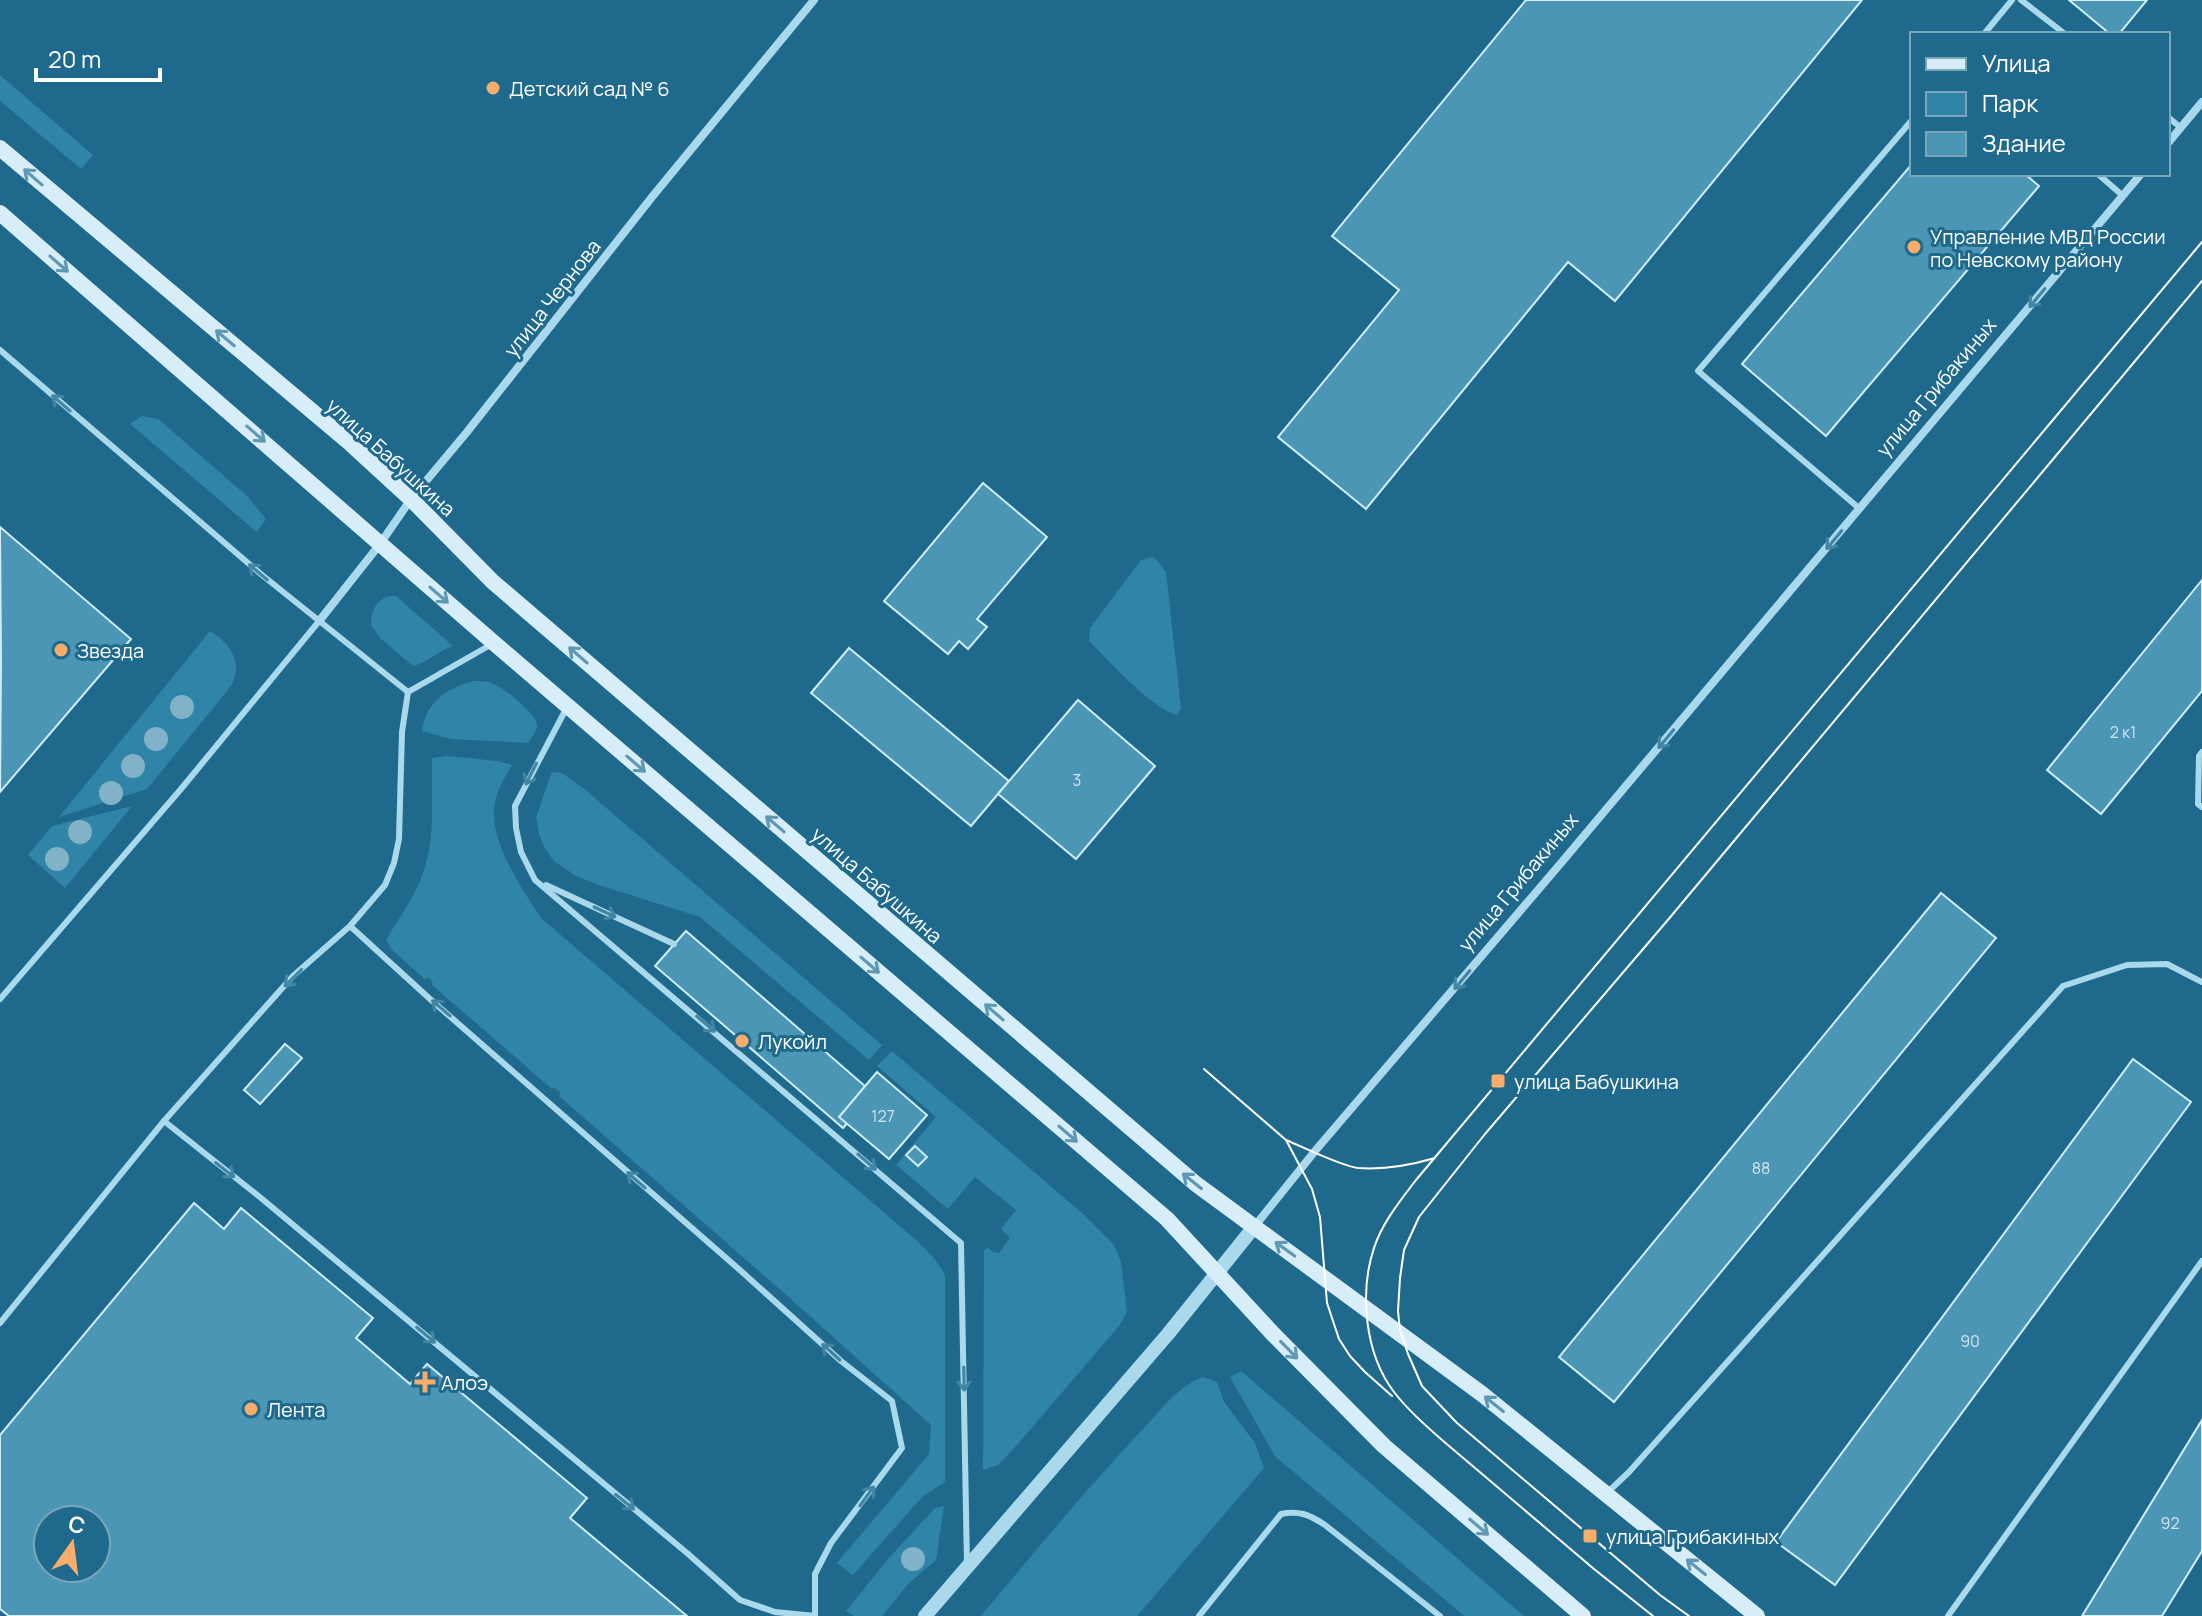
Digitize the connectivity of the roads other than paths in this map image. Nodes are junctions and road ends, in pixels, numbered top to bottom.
1 (814, 0) edge
2 (2012, 0) edge
3 (2021, 0) edge
4 (1986, 32) edge
5 (2062, 32) edge
6 (2202, 102) edge
7 (2170, 119) edge
8 (1910, 122) edge
9 (2181, 128) junction
10 (2170, 141) edge
11 (0, 148) edge
12 (2100, 176) edge
13 (2139, 176) edge
14 (2123, 196) junction
15 (0, 213) edge
16 (0, 350) edge
17 (411, 499) junction
18 (1860, 509) junction
19 (380, 544) junction
20 (320, 620) junction
21 (494, 643) junction
22 (408, 692) junction
23 (568, 706) junction
24 (2202, 752) edge
25 (2202, 807) edge
26 (535, 880) junction
27 (350, 926) junction
28 (674, 944) dead end
29 (2202, 982) edge
30 (0, 999) edge
31 (819, 1107) dead end
32 (808, 1111) junction
33 (164, 1121) junction
34 (1254, 1227) junction
35 (2202, 1261) edge
36 (1216, 1273) junction
37 (0, 1323) edge
38 (1606, 1494) junction
39 (967, 1566) junction
40 (815, 1616) edge
41 (925, 1616) edge
42 (1199, 1616) edge
43 (1440, 1616) edge
44 (1583, 1616) edge
45 (1757, 1616) edge
46 (1948, 1616) edge

1 - 17 street, улица Чернова
2 - 4 lane
3 - 5 lane
6 - 9 street
7 - 9 lane
8 - 18 lane
9 - 10 street
17 -> 11 main road, улица Бабушкина
12 - 14 lane
13 - 14 street, улица Грибакиных
14 -> 18 street, улица Грибакиных
15 -> 19 main road
20 -> 16 lane
17 - 19 street, улица Чернова
34 -> 17 main road, улица Бабушкина
18 -> 34 street, улица Грибакиных
19 - 20 street, улица Чернова
19 -> 21 main road
20 - 22 lane
20 - 30 lane
21 - 22 lane
21 - 23 main road
22 - 27 lane
23 -> 26 lane
23 -> 36 main road
24 - 25 lane
26 -> 28 lane
26 -> 32 lane
27 -> 33 lane
40 -> 27 lane
29 - 38 lane
31 - 32 lane
32 -> 39 lane
33 - 37 lane
33 -> 40 lane
34 - 36 street, улица Грибакиных
38 -> 34 main road, улица Бабушкина
35 - 46 lane
36 - 39 street, улица Грибакиных
36 -> 44 main road
45 -> 38 main road, улица Бабушкина
39 - 41 street, улица Грибакиных
42 - 43 lane

